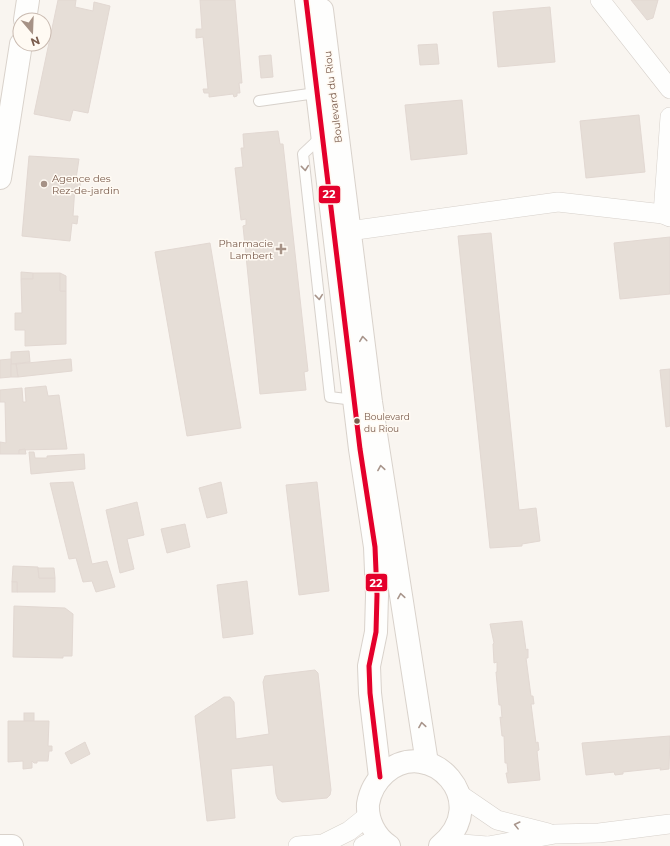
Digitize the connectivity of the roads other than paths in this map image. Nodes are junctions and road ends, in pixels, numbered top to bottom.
1 (28, 0) edge
2 (306, 0) edge
3 (321, 0) edge
4 (600, 0) edge
5 (26, 12) edge
6 (20, 52) edge
7 (670, 89) edge
8 (316, 93) junction
9 (259, 101) dead end
10 (670, 117) edge
11 (0, 178) edge
12 (667, 216) edge
13 (350, 231) junction
14 (427, 763) junction
15 (380, 777) junction
16 (459, 794) junction
17 (369, 815) junction
18 (670, 824) edge
19 (555, 834) junction
20 (377, 843) edge
21 (445, 843) edge
22 (0, 846) edge
23 (12, 846) edge
24 (298, 846) edge
25 (488, 846) edge

1 - 5 main road
2 - 8 main road, Boulevard du Riou
3 - 13 main road, Boulevard du Riou
4 - 7 street
6 - 11 main road
8 - 9 lane
8 -> 15 main road, Boulevard du Riou
10 - 12 street
12 - 13 street
14 -> 13 main road, Boulevard du Riou
14 - 15 main road
14 - 16 main road
15 - 17 main road
19 -> 16 street
16 - 21 main road
17 - 20 main road
17 - 24 street
18 - 19 street
19 - 25 street
21 - 25 street
22 - 23 main road

